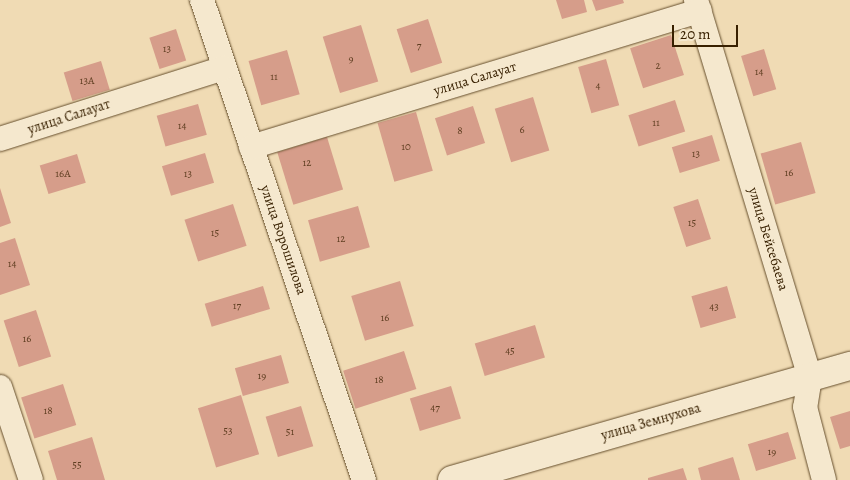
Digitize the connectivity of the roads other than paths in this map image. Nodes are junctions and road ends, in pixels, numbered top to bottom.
1 (202, 0) edge
2 (698, 6) edge
3 (224, 68) junction
4 (0, 139) edge
5 (251, 147) junction
6 (850, 366) edge
7 (810, 377) junction
8 (0, 387) edge
9 (30, 480) edge
10 (364, 480) edge
11 (452, 480) edge
12 (824, 480) edge

1 - 3 street, улица Ворошилова
2 - 5 street, улица Салауат
2 - 7 street, улица Бейсебаева
3 - 4 street, улица Салауат
3 - 5 street, улица Ворошилова
5 - 10 street, улица Ворошилова
6 - 7 street, улица Земнухова
7 - 11 street, улица Земнухова
7 - 12 street, улица Бейсебаева
8 - 9 street

